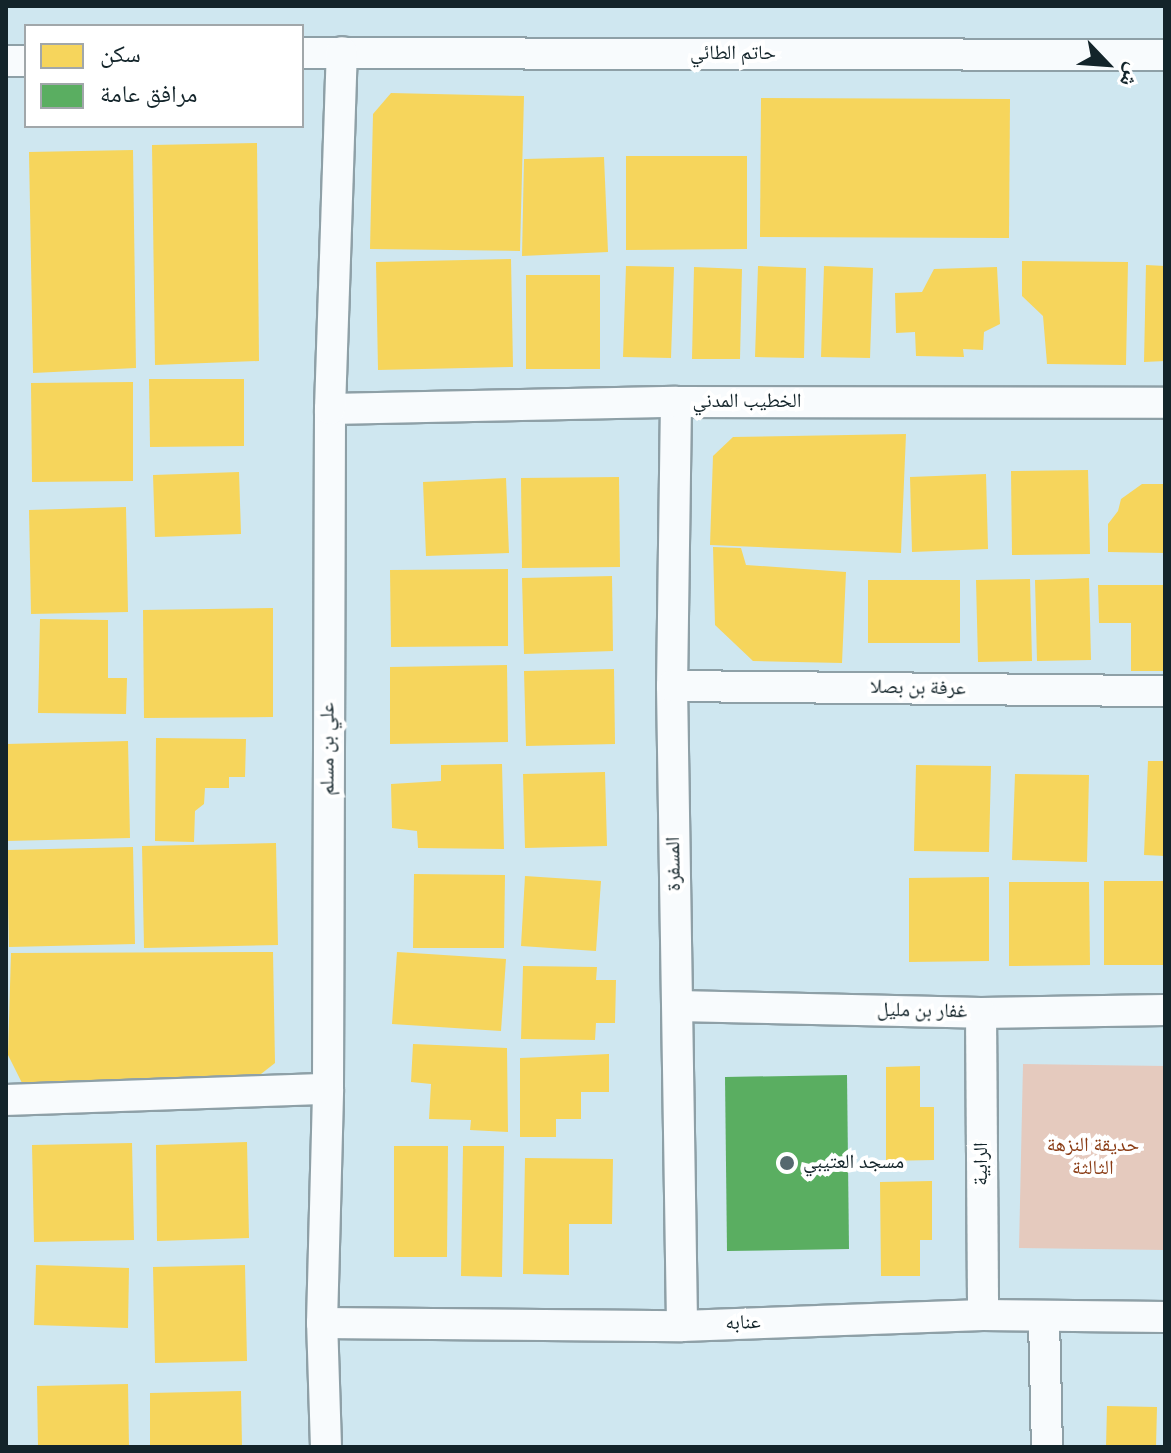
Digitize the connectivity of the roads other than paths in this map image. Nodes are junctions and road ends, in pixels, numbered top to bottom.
1 (342, 52) junction
2 (304, 53) edge
3 (1165, 55) edge
4 (676, 402) junction
5 (1165, 403) edge
6 (330, 409) junction
7 (672, 686) junction
8 (1165, 691) edge
9 (678, 1006) junction
10 (1165, 1010) edge
11 (981, 1013) junction
12 (328, 1089) junction
13 (6, 1100) edge
14 (983, 1315) junction
15 (1165, 1317) edge
16 (1044, 1318) junction
17 (322, 1323) junction
18 (682, 1326) junction
19 (326, 1447) edge
20 (1047, 1447) edge

1 - 2 street, حاتم الطائي
1 - 3 street, حاتم الطائي
1 - 6 street, علي بن مسلم
4 - 5 street, الخطيب المدني
4 - 6 street, الخطيب المدني
4 - 7 street, المسفرة
6 - 12 street, علي بن مسلم
7 - 8 street, عرفة بن بصلا
7 - 9 street, المسفرة
9 - 11 street, غفار بن مليل
9 - 18 street, المسفرة
10 - 11 street, غفار بن مليل
11 - 14 street, الرابية
12 - 13 street
12 - 17 street, علي بن مسلم
14 - 16 street, عنابه
14 - 18 street, عنابه
15 - 16 street, عنابه
16 - 20 street
17 - 18 street, عنابه
17 - 19 street, علي بن مسلم

